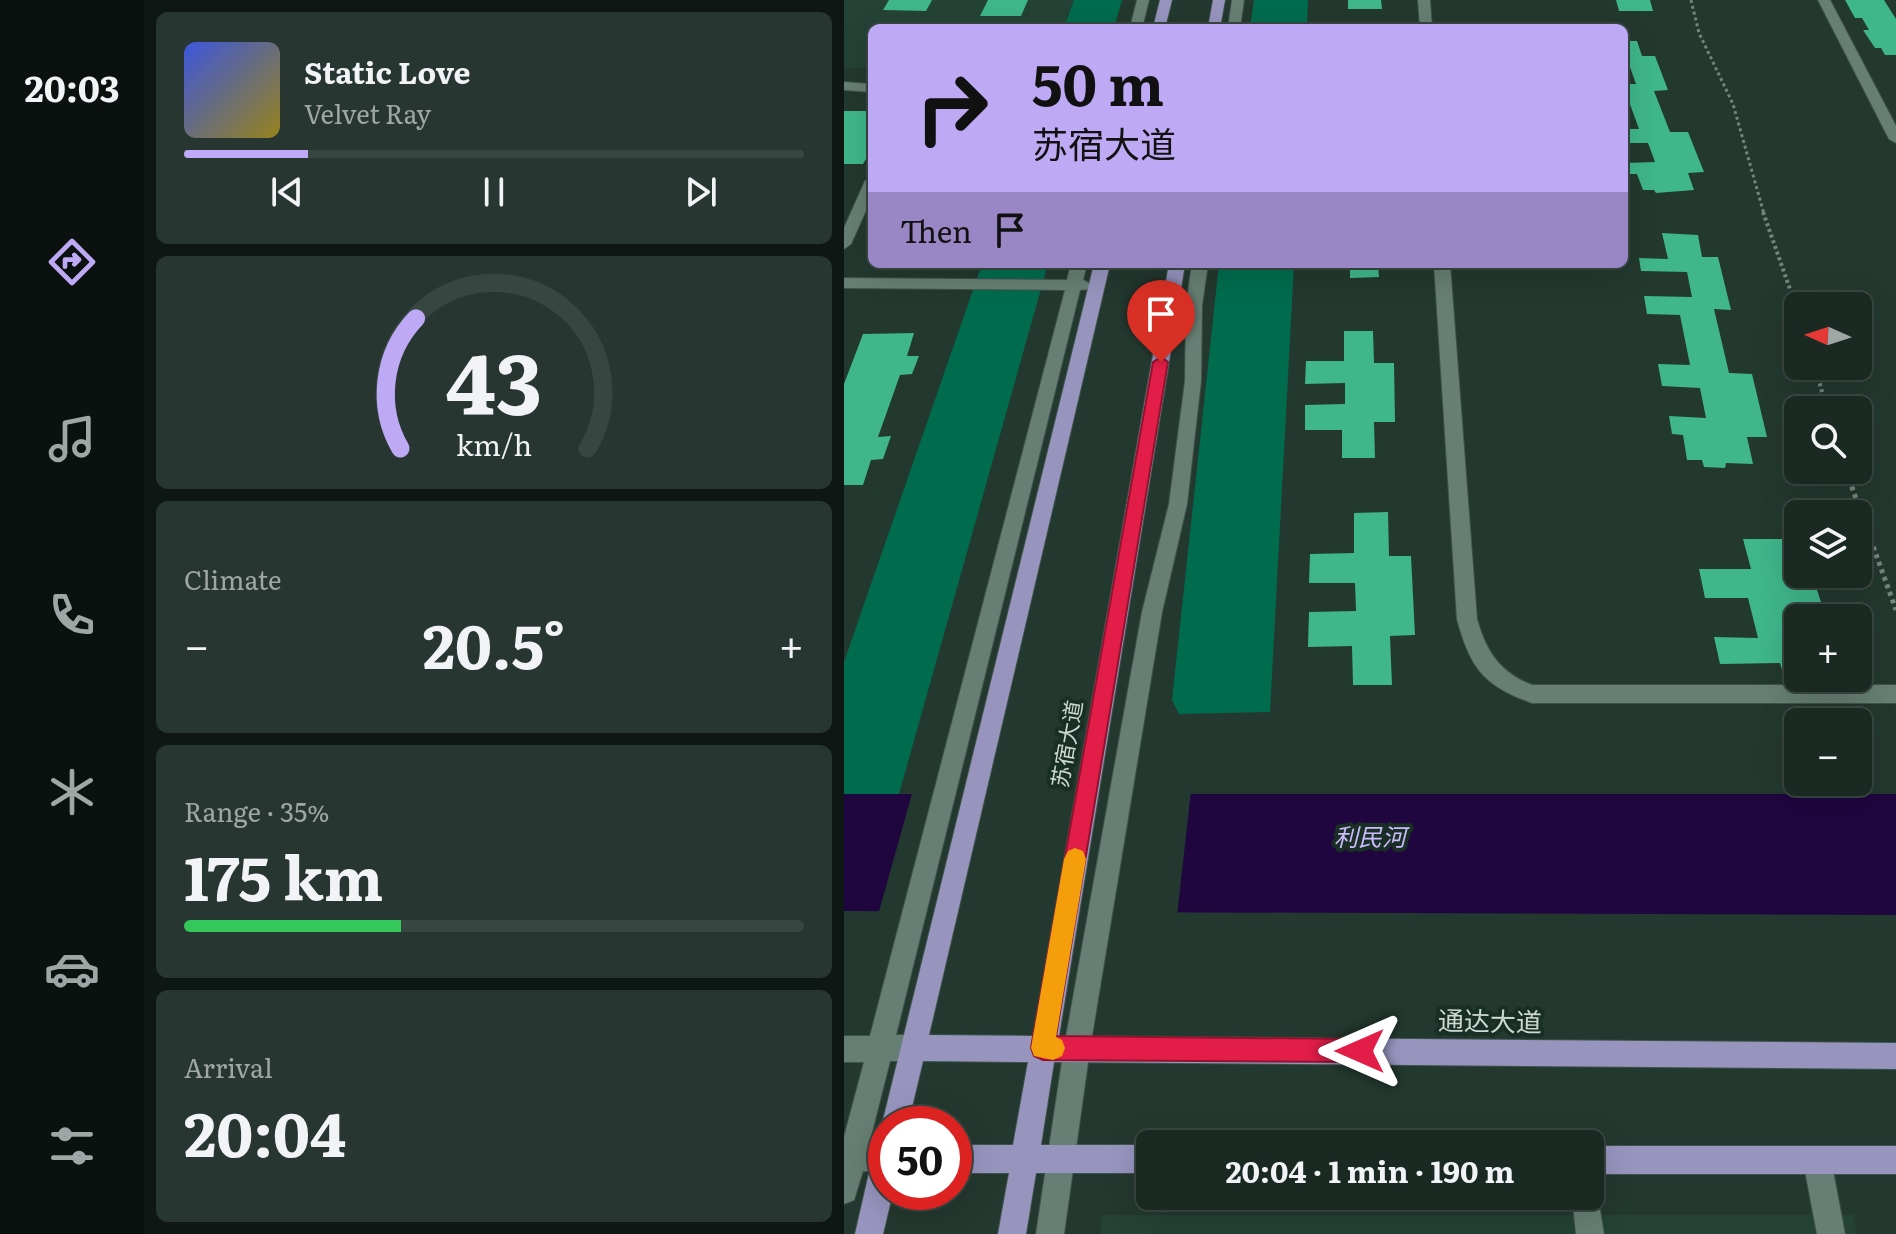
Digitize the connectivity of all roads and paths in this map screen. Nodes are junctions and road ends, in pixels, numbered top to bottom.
1 (1143, 0) edge
2 (1166, 0) edge
3 (1219, 0) edge
4 (1238, 0) edge
5 (1424, 0) edge
6 (1691, 0) edge
7 (1824, 0) edge
8 (1137, 24) edge
9 (1160, 24) edge
10 (1215, 24) edge
11 (1235, 24) edge
12 (1426, 24) edge
13 (844, 86) edge
14 (868, 88) edge
15 (1896, 139) edge
16 (868, 190) edge
17 (844, 244) edge
18 (1078, 268) edge
19 (1101, 268) edge
20 (1176, 268) edge
21 (1199, 268) edge
22 (1442, 268) edge
23 (844, 283) edge
24 (1074, 285) junction
25 (1097, 285) junction
26 (1791, 292) edge
27 (1851, 484) edge
28 (1896, 610) edge
29 (1896, 694) edge
30 (880, 1048) junction
31 (914, 1048) junction
32 (1043, 1048) junction
33 (1077, 1048) junction
34 (844, 1049) edge
35 (1896, 1056) edge
36 (900, 1106) edge
37 (848, 1157) edge
38 (868, 1158) edge
39 (972, 1159) edge
40 (1024, 1159) junction
41 (1061, 1159) junction
42 (1136, 1159) edge
43 (1604, 1160) edge
44 (1817, 1160) junction
45 (1896, 1160) edge
46 (844, 1190) edge
47 (874, 1210) edge
48 (1587, 1210) edge
49 (869, 1234) edge
50 (1012, 1234) edge
51 (1050, 1234) edge
52 (1590, 1234) edge
53 (1831, 1234) edge

1 - 8 street
2 - 9 main road
3 - 10 main road
4 - 11 street
5 - 12 street
6 - 26 path
7 - 15 street
13 - 14 street
16 - 17 street
18 - 24 street
19 - 25 main road
20 - 32 main road, 苏宿大道
21 - 33 street
22 - 29 street
23 - 24 street
24 - 25 street
24 - 30 street
25 - 31 main road
27 - 28 path
30 - 31 street, 通达大道
30 - 34 street, 通达大道
30 - 37 street
31 - 32 main road, 通达大道
31 - 36 main road
32 - 33 main road, 通达大道
32 - 40 main road, 苏宿大道
33 - 35 main road, 通达大道
33 - 41 street
37 - 38 street
37 - 46 street
39 - 40 main road
40 - 41 main road
40 - 50 main road, 苏宿大道
41 - 42 main road
41 - 51 street
43 - 44 main road
44 - 45 main road
44 - 53 street
47 - 49 main road
48 - 52 street

